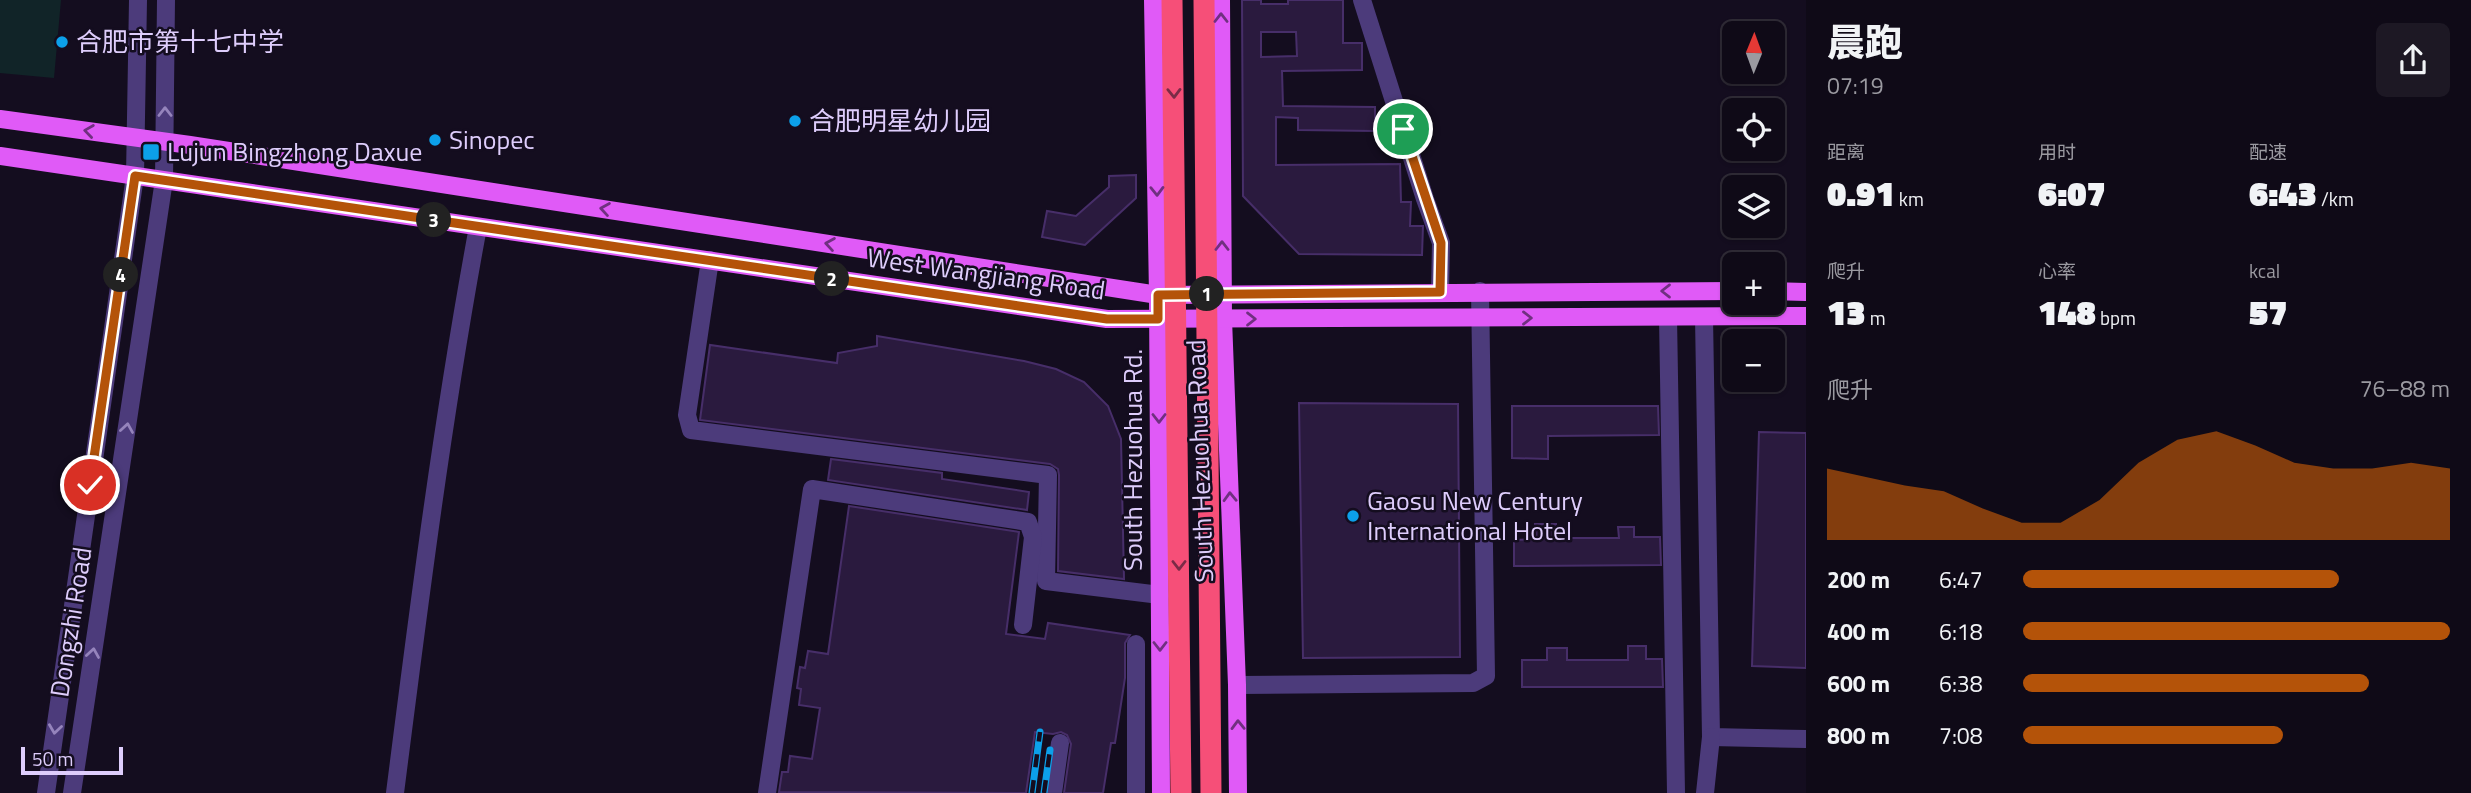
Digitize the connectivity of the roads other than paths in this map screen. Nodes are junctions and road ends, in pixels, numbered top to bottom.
1 (138, 0) edge
2 (166, 0) edge
3 (1153, 0) edge
4 (1172, 0) edge
5 (1204, 0) edge
6 (1221, 0) edge
7 (1362, 0) edge
8 (0, 119) edge
9 (136, 137) junction
10 (165, 142) junction
11 (0, 156) edge
12 (135, 176) junction
13 (164, 180) junction
14 (478, 227) junction
15 (710, 260) junction
16 (1722, 291) edge
17 (1785, 291) edge
18 (1440, 292) junction
19 (1480, 292) junction
20 (1806, 292) edge
21 (1222, 294) junction
22 (1158, 295) junction
23 (1806, 316) edge
24 (1668, 317) junction
25 (1704, 317) junction
26 (1480, 318) junction
27 (1158, 319) junction
28 (1223, 319) junction
29 (1160, 595) junction
30 (1023, 625) dead end
31 (1136, 644) dead end
32 (1237, 685) junction
33 (1711, 737) junction
34 (1806, 740) edge
35 (1060, 743) dead end
36 (46, 793) edge
37 (72, 793) edge
38 (395, 793) edge
39 (767, 793) edge
40 (1053, 793) edge
41 (1136, 793) edge
42 (1161, 793) edge
43 (1181, 793) edge
44 (1211, 793) edge
45 (1238, 793) edge
46 (1676, 793) edge
47 (1704, 793) edge

1 - 9 street, Dongzhi Road
10 -> 2 street, Dongzhi Road
3 -> 22 main road, South Hezuohua Rd.
4 -> 43 highway, South Hezuohua Road, bridge
5 - 44 highway, South Hezuohua Road, bridge
21 -> 6 main road, South Hezuohua Road
7 - 18 street
9 -> 8 main road, West Wangjiang Road
9 - 10 main road, West Wangjiang Road
9 - 12 street, Dongzhi Road
10 - 13 street, Dongzhi Road
22 -> 10 main road, West Wangjiang Road
11 - 12 main road, West Wangjiang Road
12 - 13 main road, West Wangjiang Road
12 -> 36 street, Dongzhi Road
13 - 14 main road, West Wangjiang Road
37 -> 13 street, Dongzhi Road
14 - 15 main road, West Wangjiang Road
14 - 38 street
15 - 27 main road, West Wangjiang Road
15 - 29 street
16 -> 19 main road, West Wangjiang Road
17 - 20 main road
18 - 19 main road, West Wangjiang Road
18 - 21 main road, West Wangjiang Road
19 - 26 street
21 - 22 main road, West Wangjiang Road
21 - 28 main road, South Hezuohua Road
22 - 27 main road, South Hezuohua Rd.
23 - 25 main road, West Wangjiang Road
24 - 25 main road, West Wangjiang Road
26 -> 24 main road, West Wangjiang Road
24 - 46 street
25 - 33 street
28 -> 26 main road, West Wangjiang Road
26 - 32 street
27 - 28 main road, West Wangjiang Road
27 -> 29 main road, South Hezuohua Rd.
32 -> 28 main road, South Hezuohua Road
29 -> 42 main road, South Hezuohua Rd.
30 - 39 street
31 - 41 street
45 -> 32 main road, South Hezuohua Road
33 - 34 street
33 - 47 street
35 - 40 street

